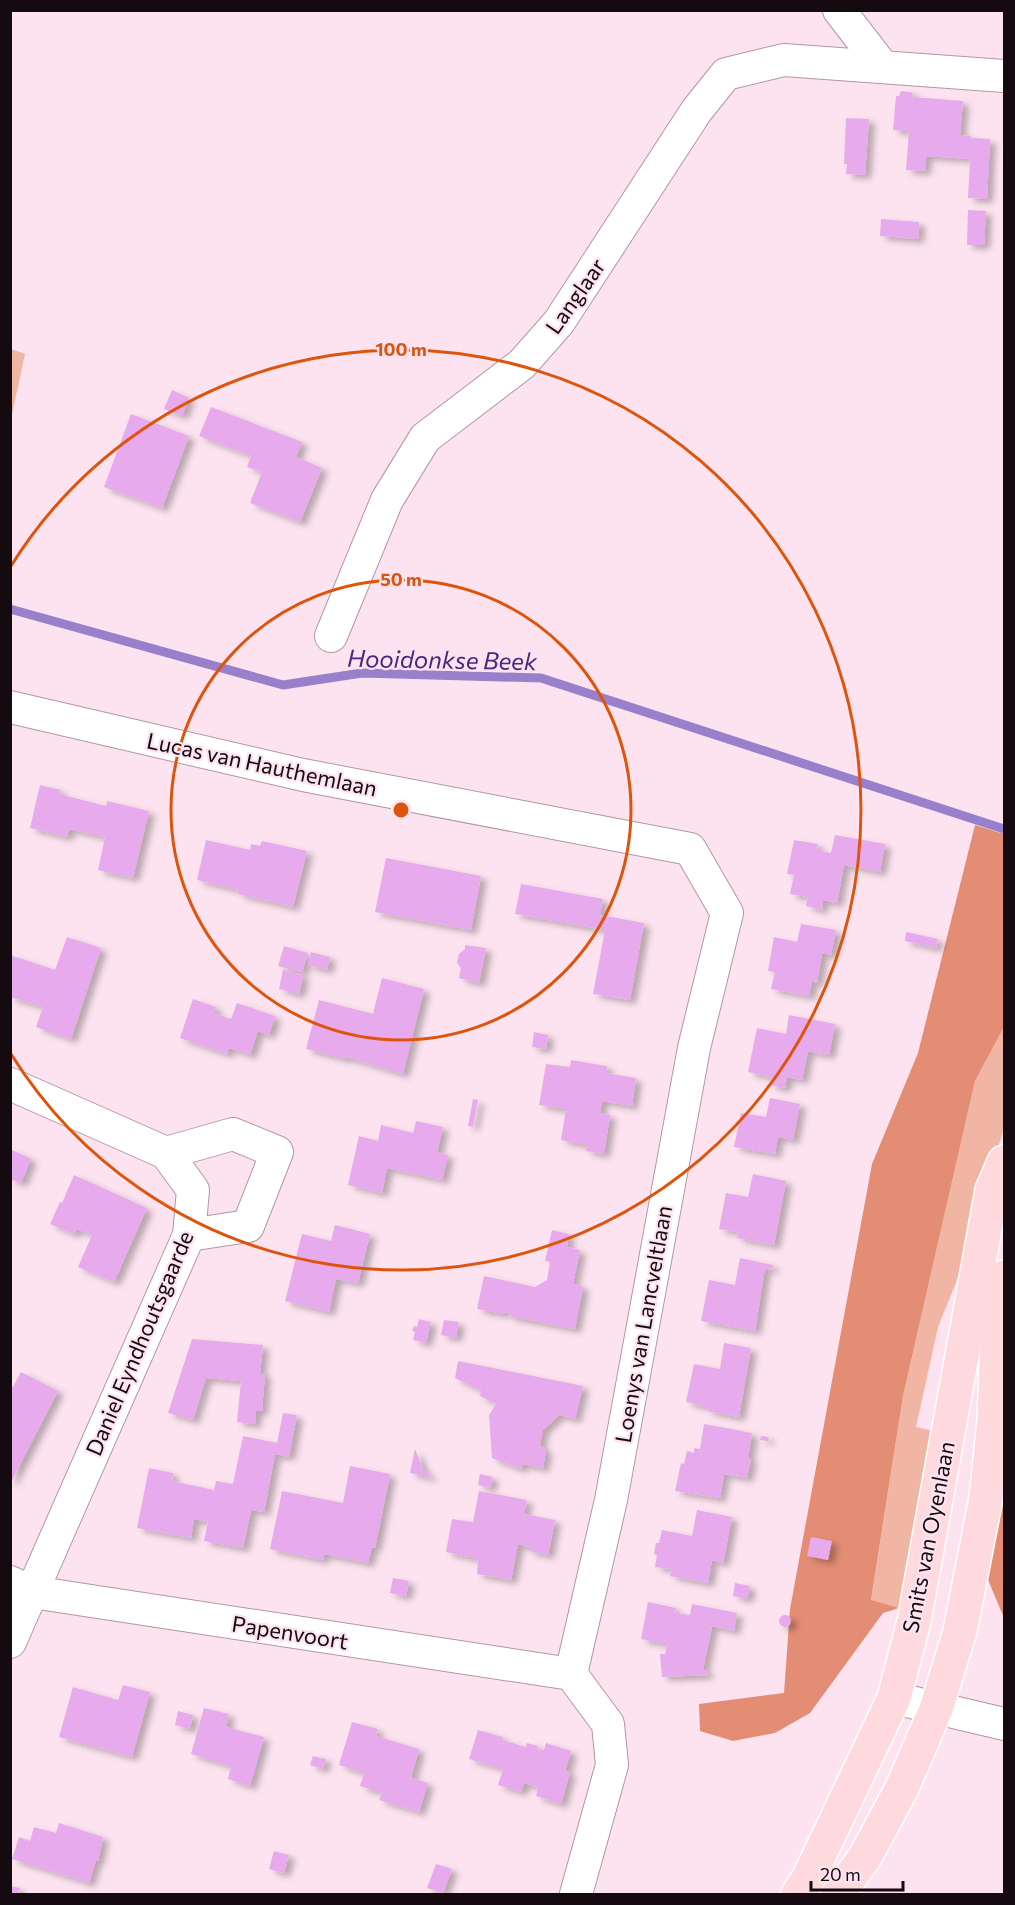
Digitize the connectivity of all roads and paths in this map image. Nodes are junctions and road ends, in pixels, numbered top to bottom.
1 (839, 10) edge
2 (883, 67) junction
3 (1005, 76) edge
4 (331, 636) dead end
5 (10, 707) edge
6 (727, 913) joint
7 (10, 1084) edge
8 (166, 1154) junction
9 (1005, 1162) edge
10 (189, 1235) junction
11 (1005, 1277) edge
12 (21, 1587) edge
13 (10, 1642) edge
14 (571, 1674) junction
15 (894, 1698) junction
16 (936, 1709) junction
17 (1005, 1724) edge
18 (576, 1894) edge
19 (798, 1894) edge
20 (838, 1894) edge

1 - 2 street
2 - 3 street, Langlaar
2 - 4 street, Langlaar
5 - 6 street, Lucas van Hauthemlaan
6 - 14 street, Loenys van Lancveltlaan
7 - 8 street, Daniel Eyndhoutsgaarde
8 - 10 street, Daniel Eyndhoutsgaarde
8 - 10 street
9 - 15 main road, Smits van Oyenlaan
10 - 12 street, Daniel Eyndhoutsgaarde
11 - 16 main road, Smits van Oyenlaan
12 - 13 street, Daniel Eyndhoutsgaarde
12 - 14 street, Papenvoort
14 - 18 street
15 - 16 street
15 - 19 main road, Smits van Oyenlaan
16 - 17 street
16 - 20 main road, Smits van Oyenlaan

